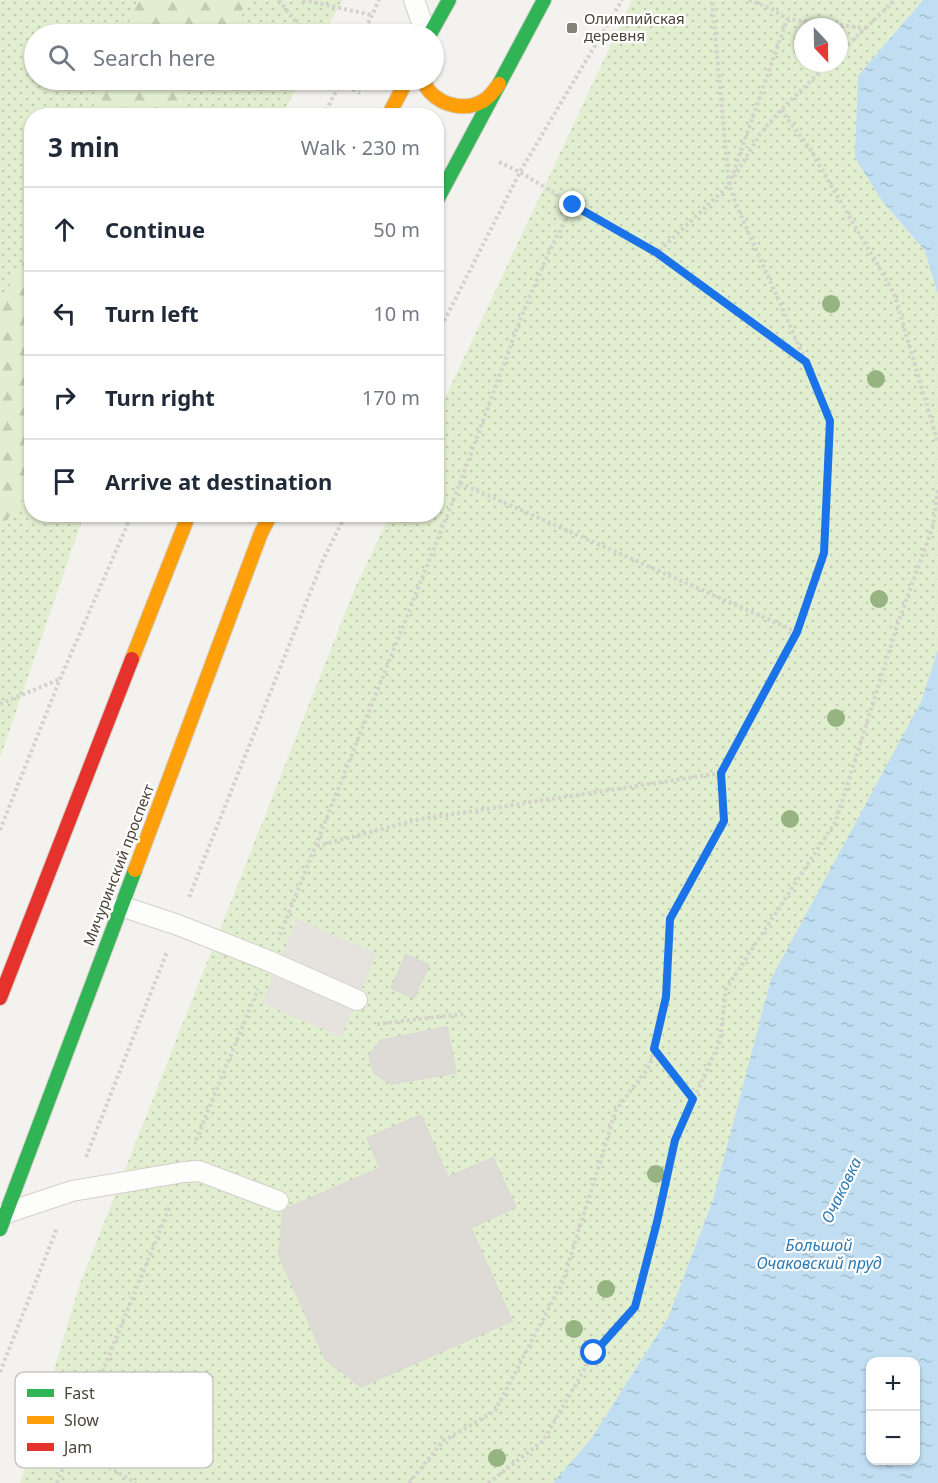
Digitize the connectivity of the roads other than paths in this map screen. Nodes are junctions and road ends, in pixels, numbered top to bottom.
1 (414, 0) edge
2 (449, 0) edge
3 (544, 0) edge
4 (424, 24) edge
5 (434, 24) edge
6 (499, 84) junction
7 (402, 90) edge
8 (429, 90) edge
9 (392, 108) edge
10 (444, 187) edge
11 (186, 522) edge
12 (267, 522) edge
13 (121, 906) junction
14 (0, 998) edge
15 (357, 1000) road end
16 (278, 1201) dead end
17 (3, 1221) edge

1 - 4 lane
2 - 5 main road
3 - 6 main road
6 - 8 main road
6 - 10 main road
7 - 9 main road
11 - 14 main road
12 - 13 main road, Мичуринский проспект
13 - 15 lane
13 - 17 main road, Мичуринский проспект
16 - 17 lane

